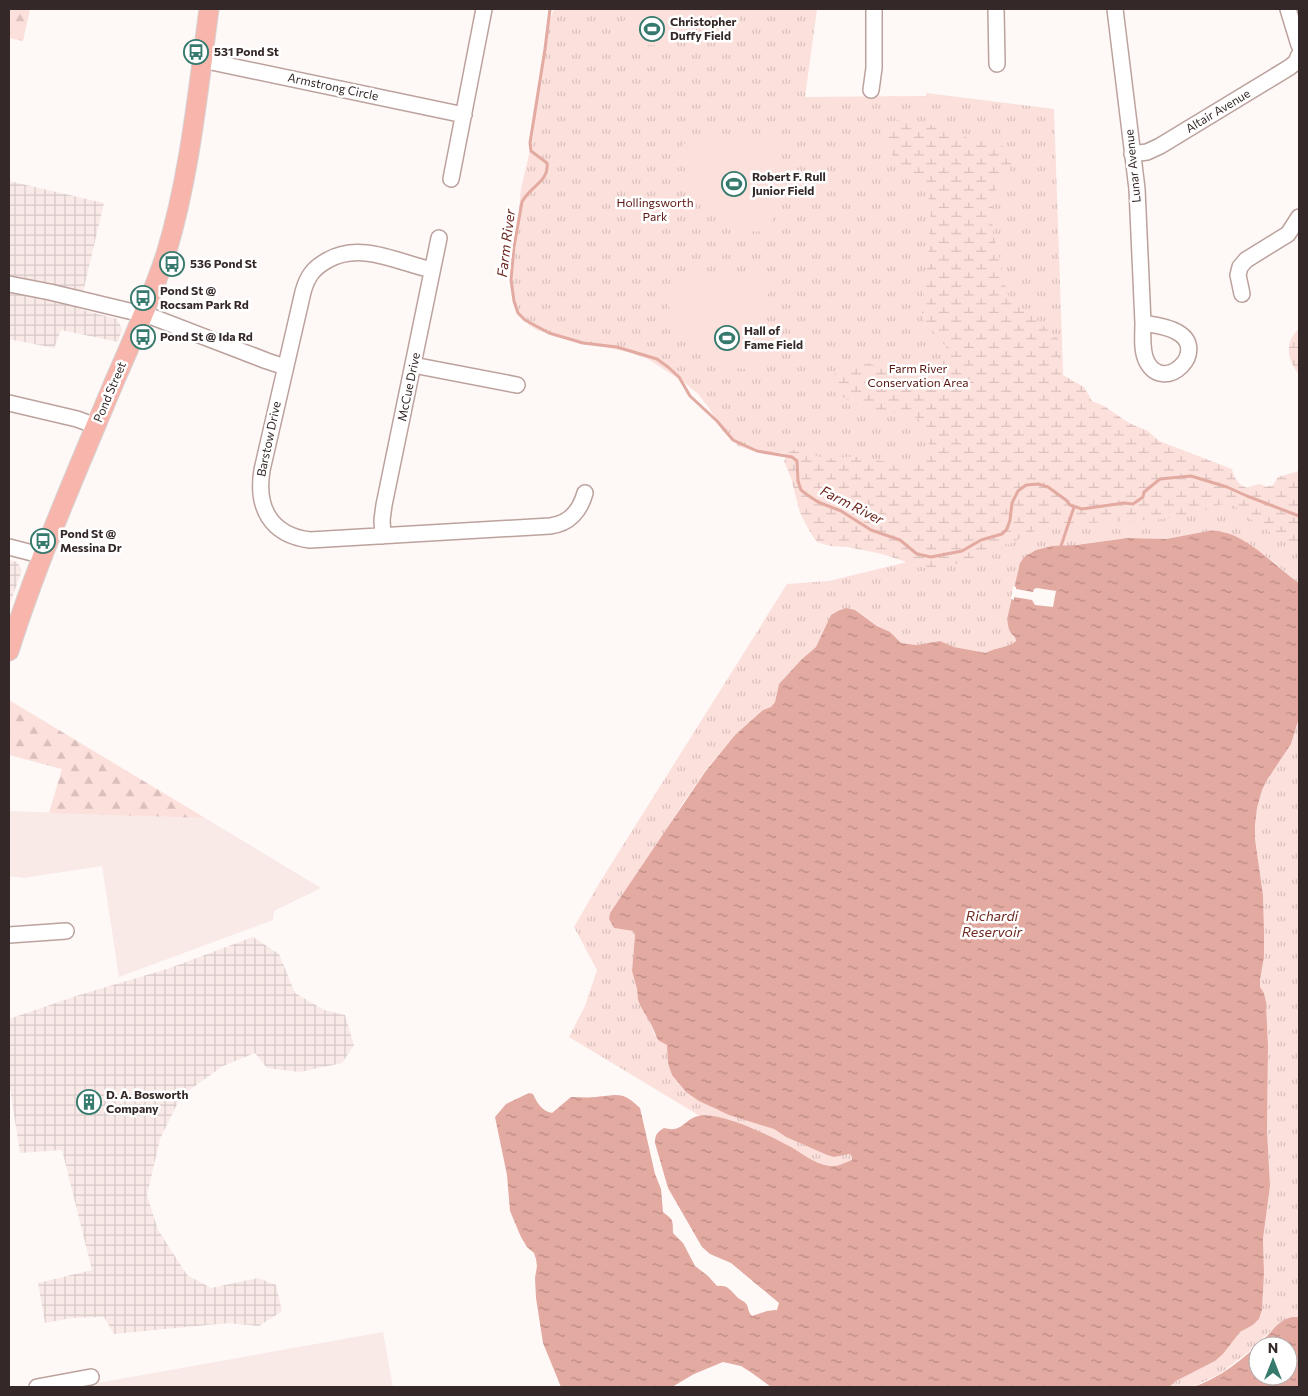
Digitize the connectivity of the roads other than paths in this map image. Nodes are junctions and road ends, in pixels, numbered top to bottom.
1 (209, 9) edge
2 (484, 9) edge
3 (874, 9) edge
4 (996, 9) edge
5 (1114, 9) edge
6 (1288, 9) edge
7 (1299, 54) edge
8 (202, 60) junction
9 (997, 64) dead end
10 (871, 90) dead end
11 (464, 115) junction
12 (1132, 154) junction
13 (451, 179) dead end
14 (1299, 218) edge
15 (439, 238) dead end
16 (432, 270) junction
17 (9, 284) edge
18 (1242, 294) dead end
19 (143, 314) junction
20 (1143, 323) dead end
21 (413, 365) junction
22 (285, 366) junction
23 (517, 386) dead end
24 (9, 403) edge
25 (96, 426) junction
26 (585, 493) dead end
27 (383, 536) junction
28 (9, 547) edge
29 (44, 556) junction
30 (9, 651) edge
31 (66, 931) dead end
32 (9, 935) edge
33 (91, 1377) dead end
34 (37, 1387) edge

1 - 8 main road, Pond Street
2 - 11 street
3 - 10 street
4 - 9 street
5 - 12 street, Lunar Avenue
6 - 7 street
7 - 12 street, Altair Avenue
8 - 11 street, Armstrong Circle
8 - 19 main road, Pond Street
11 - 13 street
12 - 20 street, Lunar Avenue
14 - 18 street
15 - 16 street, McCue Drive
16 - 21 street, McCue Drive
16 - 22 street, Barstow Drive
17 - 19 street
19 - 22 street
19 - 25 main road, Pond Street
21 - 23 street
21 - 27 street, McCue Drive
22 - 27 street, Barstow Drive
24 - 25 street
25 - 29 main road, Pond Street
26 - 27 street, Barstow Drive
28 - 29 street
29 - 30 main road, Pond Street
31 - 32 street
33 - 34 street

